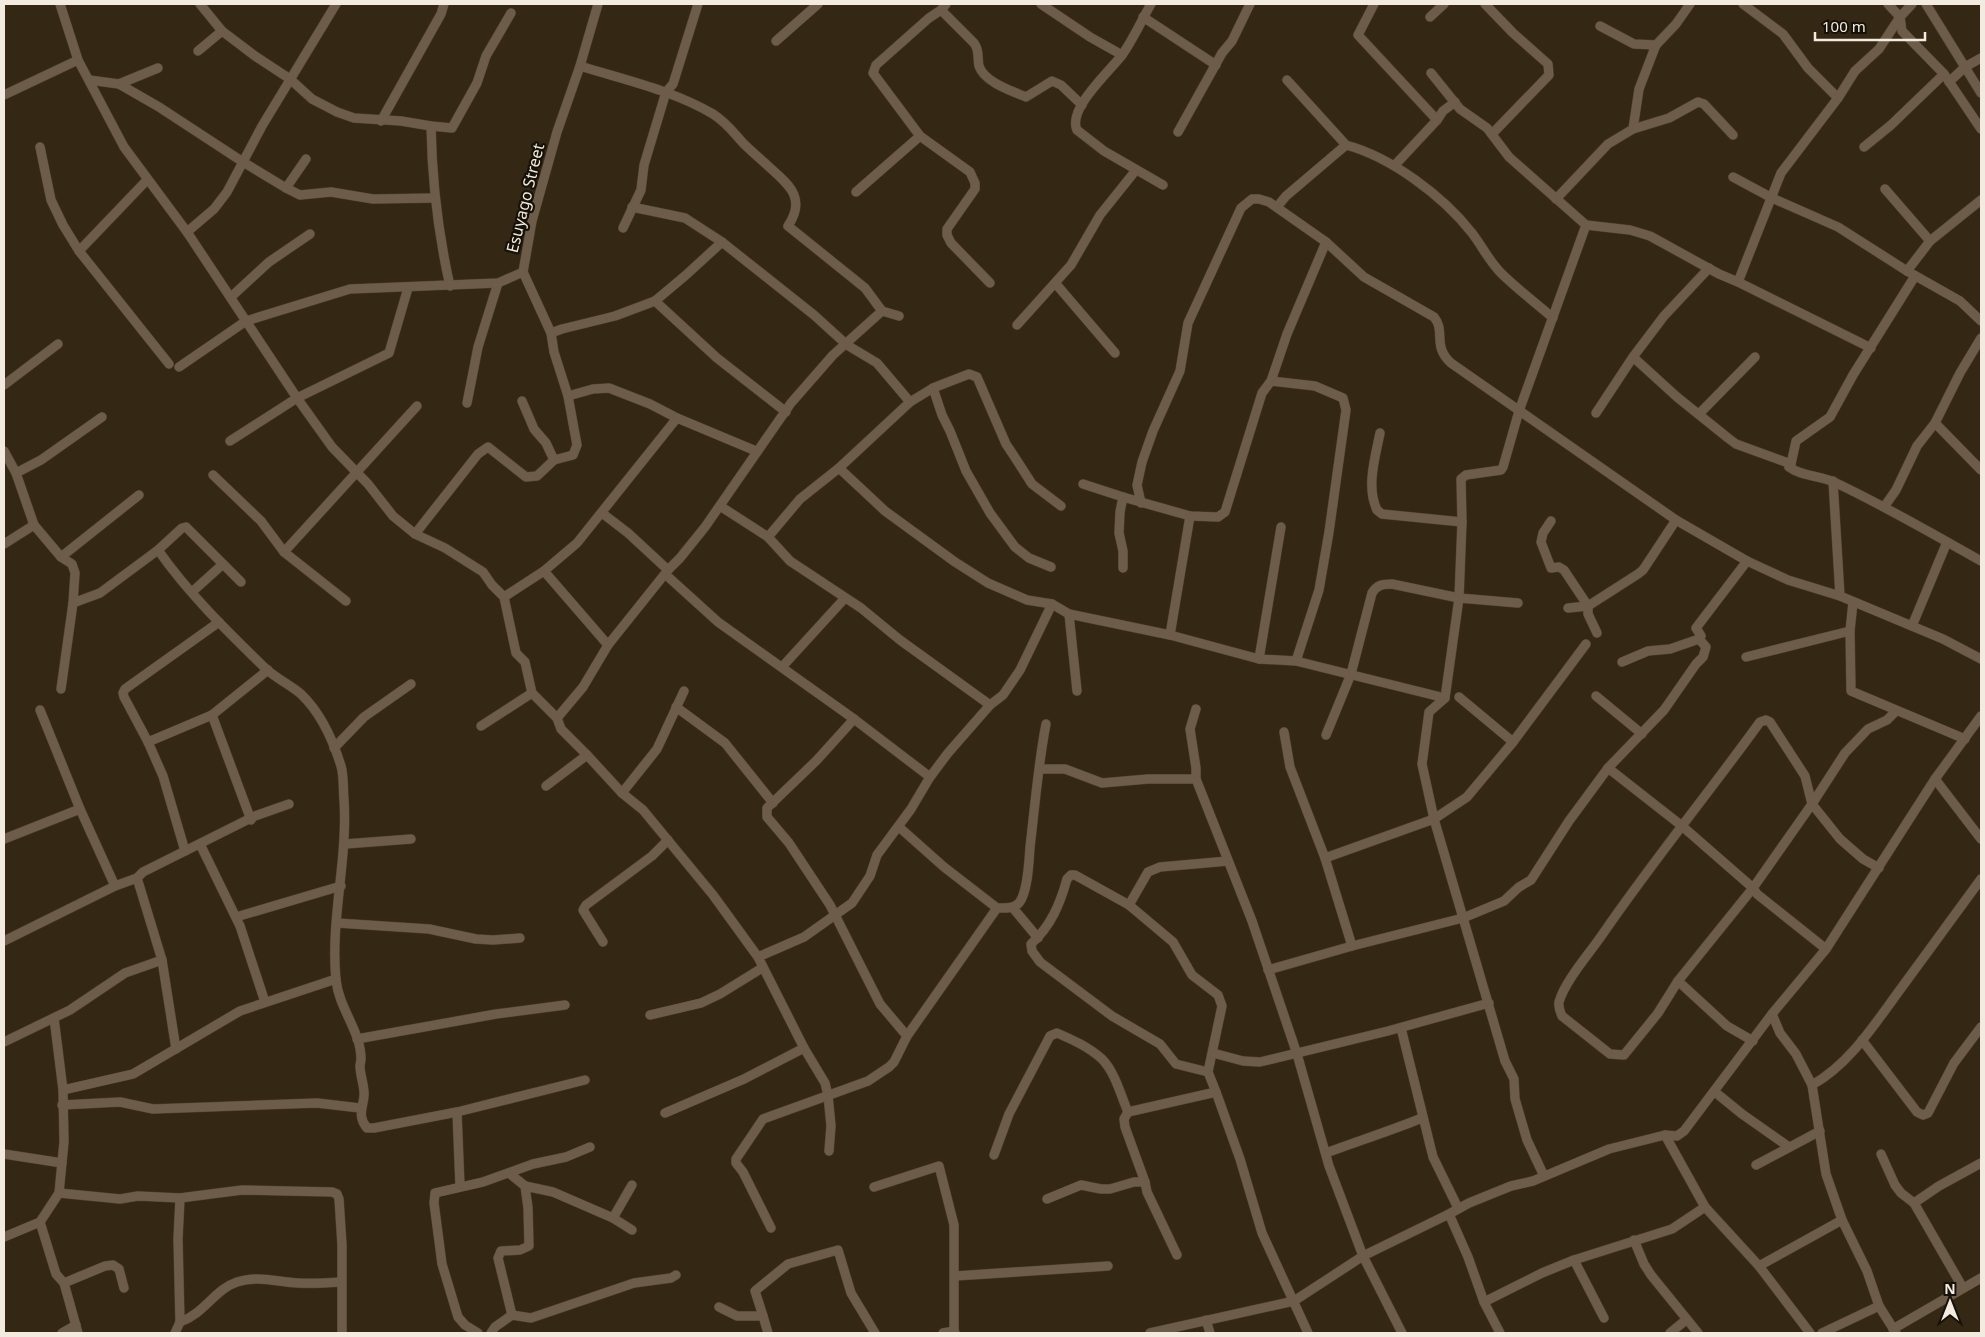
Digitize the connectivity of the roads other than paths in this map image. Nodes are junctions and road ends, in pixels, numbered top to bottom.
1 (200, 4) edge
2 (336, 4) edge
3 (444, 4) edge
4 (598, 4) edge
5 (698, 4) edge
6 (818, 4) edge
7 (1041, 4) edge
8 (1151, 4) edge
9 (1250, 4) edge
10 (1374, 4) edge
11 (1444, 4) edge
12 (1485, 4) edge
13 (1690, 4) edge
14 (1743, 4) edge
15 (1888, 4) edge
16 (1912, 4) edge
17 (1926, 4) edge
18 (63, 5) edge
19 (944, 7) edge
20 (511, 13) dead end
21 (1143, 17) junction
22 (1430, 17) dead end
23 (1900, 17) junction
24 (1600, 26) dead end
25 (222, 31) junction
26 (1902, 31) junction
27 (1885, 39) junction
28 (776, 42) dead end
29 (1656, 44) junction
30 (198, 51) dead end
31 (1122, 55) junction
32 (1981, 58) edge
33 (78, 60) junction
34 (1216, 65) junction
35 (580, 66) junction
36 (1965, 66) junction
37 (158, 68) dead end
38 (1431, 73) dead end
39 (1947, 78) junction
40 (290, 79) junction
41 (89, 80) junction
42 (1287, 80) dead end
43 (119, 84) junction
44 (666, 92) junction
45 (1981, 93) edge
46 (4, 95) edge
47 (1838, 98) junction
48 (1456, 102) junction
49 (1082, 105) junction
50 (1437, 120) junction
51 (381, 121) junction
52 (431, 126) junction
53 (1633, 129) junction
54 (1981, 129) edge
55 (1178, 132) dead end
56 (1492, 134) junction
57 (1733, 135) dead end
58 (920, 136) junction
59 (1346, 145) junction
60 (40, 147) dead end
61 (1864, 147) dead end
62 (306, 159) dead end
63 (243, 162) junction
64 (1395, 165) junction
65 (1136, 170) junction
66 (1733, 177) dead end
67 (146, 180) junction
68 (1163, 184) dead end
69 (286, 188) junction
70 (1885, 189) dead end
71 (856, 192) dead end
72 (435, 198) junction
73 (1772, 198) junction
74 (1556, 199) junction
75 (1981, 200) edge
76 (632, 207) junction
77 (1277, 207) junction
78 (1586, 225) junction
79 (623, 228) dead end
80 (187, 232) junction
81 (310, 234) dead end
82 (1930, 241) junction
83 (722, 242) junction
84 (1326, 242) junction
85 (79, 251) junction
86 (1708, 268) junction
87 (523, 272) junction
88 (1911, 274) junction
89 (1738, 282) junction
90 (498, 283) junction
91 (990, 283) dead end
92 (1056, 284) junction
93 (450, 286) junction
94 (408, 288) junction
95 (231, 297) junction
96 (655, 301) junction
97 (882, 311) junction
98 (899, 316) dead end
99 (1553, 318) junction
100 (246, 321) junction
101 (1981, 321) edge
102 (1017, 325) dead end
103 (551, 333) junction
104 (1981, 338) edge
105 (58, 344) dead end
106 (846, 345) junction
107 (1871, 348) junction
108 (1115, 353) dead end
109 (1633, 357) junction
110 (1755, 357) dead end
111 (169, 364) dead end
112 (179, 367) dead end
113 (1271, 381) junction
114 (4, 385) edge
115 (933, 388) junction
116 (568, 396) junction
117 (297, 398) junction
118 (522, 401) dead end
119 (910, 402) junction
120 (467, 403) dead end
121 (417, 406) dead end
122 (1519, 410) junction
123 (786, 412) junction
124 (1596, 414) dead end
125 (1699, 414) junction
126 (102, 416) dead end
127 (677, 418) junction
128 (1935, 423) junction
129 (1380, 434) dead end
130 (230, 441) dead end
131 (4, 451) edge
132 (756, 451) junction
133 (554, 460) junction
134 (1791, 464) junction
135 (839, 468) junction
136 (1981, 470) edge
137 (16, 473) junction
138 (357, 473) junction
139 (213, 475) dead end
140 (1833, 481) junction
141 (1083, 484) dead end
142 (139, 495) dead end
143 (1122, 497) junction
144 (1141, 503) junction
145 (720, 506) junction
146 (1060, 506) dead end
147 (1884, 507) junction
148 (602, 513) junction
149 (1190, 516) junction
150 (1676, 520) junction
151 (1551, 521) dead end
152 (1462, 522) junction
153 (34, 525) junction
154 (1281, 527) dead end
155 (415, 534) junction
156 (768, 536) junction
157 (1948, 542) junction
158 (4, 544) edge
159 (158, 550) junction
160 (284, 552) junction
161 (61, 557) junction
162 (1747, 561) junction
163 (1981, 561) edge
164 (223, 564) junction
165 (1051, 567) dead end
166 (1123, 568) dead end
167 (544, 571) junction
168 (666, 572) junction
169 (241, 582) dead end
170 (192, 592) junction
171 (1840, 596) junction
172 (504, 597) junction
173 (845, 598) junction
174 (1458, 598) junction
175 (346, 601) dead end
176 (1518, 602) dead end
177 (1853, 602) junction
178 (73, 603) junction
179 (1052, 604) junction
180 (1588, 606) junction
181 (1568, 608) dead end
182 (1069, 614) junction
183 (218, 622) junction
184 (1912, 626) junction
185 (1850, 631) junction
186 (1597, 633) dead end
187 (1170, 635) junction
188 (1699, 639) junction
189 (1586, 644) dead end
190 (608, 645) junction
191 (1746, 657) dead end
192 (1259, 659) junction
193 (1981, 660) edge
194 (1296, 661) junction
195 (1622, 662) dead end
196 (782, 667) junction
197 (268, 670) junction
198 (1351, 674) junction
199 (411, 684) dead end
200 (61, 689) dead end
201 (684, 690) dead end
202 (1077, 691) dead end
203 (532, 693) junction
204 (1596, 696) dead end
205 (1459, 697) dead end
206 (1445, 698) junction
207 (990, 705) junction
208 (676, 707) junction
209 (1196, 709) dead end
210 (40, 710) dead end
211 (1896, 711) junction
212 (212, 715) junction
213 (1981, 716) edge
214 (557, 718) junction
215 (854, 719) junction
216 (1046, 724) dead end
217 (481, 726) dead end
218 (1284, 732) dead end
219 (1642, 734) junction
220 (1326, 735) dead end
221 (1965, 739) junction
222 (148, 742) junction
223 (1514, 742) junction
224 (334, 748) junction
225 (588, 755) junction
226 (1608, 768) junction
227 (1040, 769) junction
228 (930, 777) junction
229 (1196, 779) junction
230 (1935, 779) junction
231 (546, 786) dead end
232 (622, 793) junction
233 (773, 803) junction
234 (289, 804) dead end
235 (1812, 804) junction
236 (80, 809) junction
237 (1434, 819) junction
238 (251, 820) junction
239 (1682, 826) junction
240 (899, 827) junction
241 (1981, 838) edge
242 (4, 839) edge
243 (411, 839) dead end
244 (668, 840) junction
245 (200, 844) junction
246 (345, 844) junction
247 (185, 851) junction
248 (1325, 858) junction
249 (1228, 861) junction
250 (1878, 868) junction
251 (137, 878) junction
252 (1981, 879) edge
253 (115, 886) junction
254 (341, 886) junction
255 (1753, 888) junction
256 (1129, 905) junction
257 (997, 908) junction
258 (1013, 908) junction
259 (834, 915) junction
260 (236, 917) junction
261 (1463, 918) junction
262 (336, 923) junction
263 (520, 938) dead end
264 (1038, 938) junction
265 (4, 941) edge
266 (603, 942) dead end
267 (1352, 946) junction
268 (1826, 949) junction
269 (758, 957) junction
270 (162, 960) junction
271 (762, 968) junction
272 (1268, 970) junction
273 (336, 979) junction
274 (1678, 981) junction
275 (266, 1002) junction
276 (1489, 1003) junction
277 (565, 1005) dead end
278 (1772, 1014) junction
279 (650, 1015) dead end
280 (54, 1018) junction
281 (1981, 1027) edge
282 (1401, 1028) junction
283 (907, 1036) junction
284 (358, 1040) junction
285 (1862, 1040) junction
286 (1753, 1041) junction
287 (4, 1042) edge
288 (804, 1048) junction
289 (176, 1049) junction
290 (1213, 1053) junction
291 (1297, 1054) junction
292 (1208, 1072) junction
293 (585, 1080) dead end
294 (1812, 1085) junction
295 (63, 1090) junction
296 (1216, 1092) junction
297 (1714, 1092) junction
298 (828, 1095) junction
299 (62, 1105) junction
300 (360, 1108) junction
301 (457, 1112) junction
302 (665, 1112) dead end
303 (1128, 1112) junction
304 (1422, 1118) junction
305 (1820, 1131) junction
306 (1665, 1135) junction
307 (590, 1147) dead end
308 (1789, 1147) junction
309 (829, 1151) dead end
310 (1326, 1153) junction
311 (4, 1154) edge
312 (1881, 1154) dead end
313 (994, 1155) dead end
314 (62, 1163) junction
315 (1981, 1163) edge
316 (1756, 1165) dead end
317 (509, 1174) junction
318 (1544, 1176) junction
319 (1143, 1178) junction
320 (632, 1185) dead end
321 (460, 1186) junction
322 (525, 1186) junction
323 (874, 1187) dead end
324 (59, 1193) junction
325 (180, 1198) junction
326 (1047, 1199) dead end
327 (1914, 1203) junction
328 (1705, 1206) junction
329 (1458, 1208) junction
330 (1449, 1214) junction
331 (613, 1218) junction
332 (1842, 1220) junction
333 (40, 1222) junction
334 (771, 1228) dead end
335 (632, 1230) dead end
336 (4, 1237) edge
337 (1634, 1240) junction
338 (1177, 1255) dead end
339 (1363, 1256) junction
340 (1574, 1260) junction
341 (1108, 1266) dead end
342 (1759, 1266) junction
343 (676, 1275) dead end
344 (954, 1276) junction
345 (1981, 1278) edge
346 (341, 1282) junction
347 (64, 1283) junction
348 (124, 1288) dead end
349 (1963, 1288) junction
350 (1294, 1300) junction
351 (1484, 1302) junction
352 (1879, 1306) junction
353 (719, 1307) dead end
354 (512, 1315) junction
355 (763, 1316) junction
356 (1604, 1318) dead end
357 (1206, 1320) junction
358 (1686, 1320) junction
359 (180, 1322) junction
360 (77, 1329) edge
361 (463, 1329) edge
362 (1894, 1331) edge
363 (954, 1332) edge
364 (62, 1333) edge
365 (174, 1333) edge
366 (342, 1333) edge
367 (478, 1333) edge
368 (491, 1333) edge
369 (768, 1333) edge
370 (874, 1333) edge
371 (943, 1333) edge
372 (1150, 1333) edge
373 (1210, 1333) edge
374 (1308, 1333) edge
375 (1402, 1333) edge
376 (1500, 1333) edge
377 (1670, 1333) edge
378 (1698, 1333) edge
379 (1810, 1333) edge
380 (1822, 1333) edge

1 - 25 street
2 - 40 street
3 - 51 street
4 - 35 street, Esuyago Street
5 - 44 street
6 - 28 street
7 - 31 street
8 - 21 street
9 - 34 street
10 - 50 street
11 - 22 street
12 - 56 street
13 - 29 street
14 - 47 street
15 - 23 street
16 - 23 street
17 - 36 street
18 - 33 street
19 - 49 street
19 - 58 street
20 - 52 street
21 - 31 street
21 - 34 street
23 - 26 street
23 - 27 street
24 - 29 street
25 - 30 street
25 - 40 street
26 - 27 street
26 - 39 street
27 - 47 street
29 - 53 street
31 - 49 street
32 - 36 street
33 - 41 street
33 - 46 street
34 - 55 street
35 - 44 street
35 - 87 street, Esuyago Street
36 - 39 street
36 - 45 street
37 - 43 street
38 - 48 street
39 - 54 street
39 - 61 street
40 - 51 street
40 - 63 street
41 - 43 street
41 - 67 street
42 - 59 street
43 - 63 street
44 - 76 street
44 - 97 street
47 - 73 street
48 - 50 street
48 - 56 street
49 - 65 street
50 - 64 street
51 - 52 street
52 - 72 street
53 - 57 street
53 - 74 street
56 - 74 street
58 - 71 street
58 - 91 street
59 - 64 street
59 - 77 street
60 - 85 street
62 - 69 street
63 - 69 street
63 - 80 street
64 - 99 street
65 - 68 street
65 - 92 street
66 - 73 street
67 - 80 street
67 - 85 street
69 - 72 street
70 - 82 street
72 - 93 street
73 - 88 street
73 - 89 street
74 - 78 street
75 - 82 street
76 - 79 street
76 - 83 street
77 - 84 street
77 - 144 street
78 - 86 street
78 - 99 street
80 - 95 street
81 - 95 street
82 - 88 street
83 - 96 street
83 - 106 street
84 - 113 street
84 - 122 street
85 - 111 street
86 - 89 street
86 - 109 street
87 - 90 street, Esuyago Street
87 - 103 street
88 - 101 street
88 - 107 street
89 - 107 street
90 - 93 street, Esuyago Street
90 - 120 street
92 - 102 street
92 - 108 street
93 - 94 street, Esuyago Street
94 - 100 street, Esuyago Street
94 - 117 street
95 - 100 street
96 - 103 street
96 - 123 street
97 - 98 street
97 - 106 street
99 - 122 street
100 - 112 street, Esuyago Street
100 - 117 street
103 - 116 street
104 - 128 street
105 - 114 street
106 - 119 street
106 - 123 street
107 - 134 street
109 - 124 street
109 - 125 street
110 - 125 street
113 - 149 street
113 - 194 street
115 - 119 street
115 - 146 street
115 - 165 street
116 - 127 street
116 - 133 street
117 - 130 street
117 - 138 street
118 - 133 street
119 - 135 street
121 - 138 street
122 - 150 street
122 - 152 street
123 - 132 street
125 - 134 street
126 - 137 street
127 - 132 street
127 - 148 street
128 - 136 street
128 - 147 street
129 - 152 street
131 - 137 street
132 - 145 street
133 - 155 street
134 - 140 street
135 - 156 street
135 - 179 street
137 - 153 street
138 - 155 street
138 - 160 street
139 - 160 street
140 - 147 street
140 - 171 street
141 - 143 street
142 - 161 street
143 - 144 street
143 - 166 street
144 - 149 street
145 - 156 street
145 - 168 street
147 - 157 street
148 - 167 street
148 - 168 street
149 - 187 street
150 - 162 street
150 - 180 street
151 - 180 street
152 - 174 street
153 - 158 street
153 - 161 street
154 - 192 street
155 - 172 street
156 - 173 street
157 - 163 street
157 - 184 street
159 - 164 street
159 - 170 street
159 - 178 street
160 - 175 street
161 - 178 street
162 - 171 street
162 - 188 street
164 - 169 street
164 - 170 street
167 - 172 street
167 - 190 street
168 - 190 street
168 - 196 street
170 - 183 street
171 - 177 street
172 - 203 street
173 - 196 street
173 - 207 street
174 - 176 street
174 - 198 street
174 - 206 street
177 - 184 street
177 - 185 street
178 - 200 street
179 - 182 street
179 - 207 street
180 - 181 street
180 - 186 street
182 - 187 street
182 - 202 street
183 - 197 street
183 - 222 street
184 - 193 street
185 - 191 street
185 - 211 street
187 - 192 street
188 - 195 street
188 - 219 street
189 - 223 street
190 - 214 street
192 - 194 street
194 - 198 street
196 - 215 street
197 - 212 street
197 - 224 street
198 - 206 street
198 - 220 street
199 - 224 street
201 - 208 street
203 - 214 street
203 - 217 street
204 - 219 street
205 - 223 street
206 - 237 street
207 - 228 street
208 - 232 street
208 - 233 street
209 - 229 street
210 - 236 street
211 - 221 street
211 - 235 street
212 - 222 street
212 - 238 street
213 - 221 street
214 - 225 street
215 - 228 street
215 - 233 street
216 - 227 street
218 - 248 street
219 - 226 street
221 - 230 street
222 - 247 street
223 - 237 street
224 - 246 street
225 - 231 street
225 - 232 street
226 - 239 street
226 - 261 street
227 - 229 street
227 - 258 street
228 - 240 street
229 - 249 street
230 - 241 street
230 - 250 street
232 - 244 street
233 - 259 street
234 - 238 street
235 - 239 street
235 - 250 street
235 - 255 street
236 - 242 street
236 - 253 street
237 - 248 street
237 - 261 street
238 - 245 street
239 - 255 street
239 - 274 street
240 - 257 street
240 - 259 street
243 - 246 street
244 - 266 street
244 - 269 street
245 - 247 street
245 - 260 street
246 - 254 street
247 - 251 street
248 - 267 street
249 - 256 street
249 - 272 street
250 - 268 street
251 - 253 street
251 - 270 street
252 - 285 street
253 - 265 street
254 - 260 street
254 - 262 street
255 - 268 street
255 - 274 street
256 - 264 street
256 - 290 street
257 - 258 street
257 - 283 street
258 - 264 street
259 - 269 street
259 - 283 street
260 - 275 street
261 - 267 street
261 - 276 street
262 - 263 street
262 - 273 street
264 - 292 street
267 - 272 street
268 - 278 street
269 - 271 street
270 - 280 street
270 - 289 street
271 - 279 street
271 - 288 street
272 - 291 street
273 - 275 street
273 - 284 street
274 - 286 street
275 - 289 street
276 - 282 street
276 - 318 street
277 - 284 street
278 - 286 street
278 - 294 street
280 - 287 street
280 - 295 street
281 - 285 street
282 - 291 street
282 - 304 street
283 - 298 street
284 - 300 street
285 - 294 street
286 - 297 street
288 - 298 street
288 - 302 street
289 - 295 street
290 - 291 street
290 - 292 street
291 - 310 street
292 - 296 street
293 - 301 street
294 - 305 street
295 - 299 street
296 - 303 street
296 - 350 street
297 - 306 street
297 - 308 street
298 - 309 street
298 - 334 street
299 - 300 street
299 - 314 street
300 - 301 street
301 - 321 street
303 - 313 street
303 - 319 street
304 - 310 street
304 - 329 street
305 - 308 street
305 - 332 street
306 - 318 street
306 - 328 street
307 - 317 street
308 - 316 street
310 - 339 street
311 - 314 street
312 - 327 street
314 - 324 street
315 - 327 street
317 - 321 street
317 - 322 street
318 - 329 street
319 - 326 street
319 - 338 street
320 - 331 street
321 - 361 street
322 - 331 street
322 - 354 street
323 - 344 street
324 - 325 street
324 - 333 street
325 - 346 street
325 - 359 street
327 - 349 street
328 - 337 street
328 - 342 street
329 - 330 street
330 - 339 street
330 - 351 street
331 - 335 street
332 - 342 street
332 - 352 street
333 - 336 street
333 - 347 street
337 - 340 street
337 - 358 street
339 - 350 street
339 - 375 street
340 - 351 street
340 - 356 street
341 - 344 street
342 - 379 street
343 - 354 street
344 - 363 street
345 - 349 street
346 - 359 street
346 - 366 street
347 - 348 street
347 - 360 street
349 - 362 street
350 - 357 street
350 - 374 street
351 - 376 street
352 - 362 street
352 - 380 street
353 - 355 street
354 - 368 street
355 - 369 street
355 - 370 street
357 - 372 street
357 - 373 street
358 - 377 street
358 - 378 street
359 - 365 street
360 - 364 street
361 - 367 street
363 - 371 street

